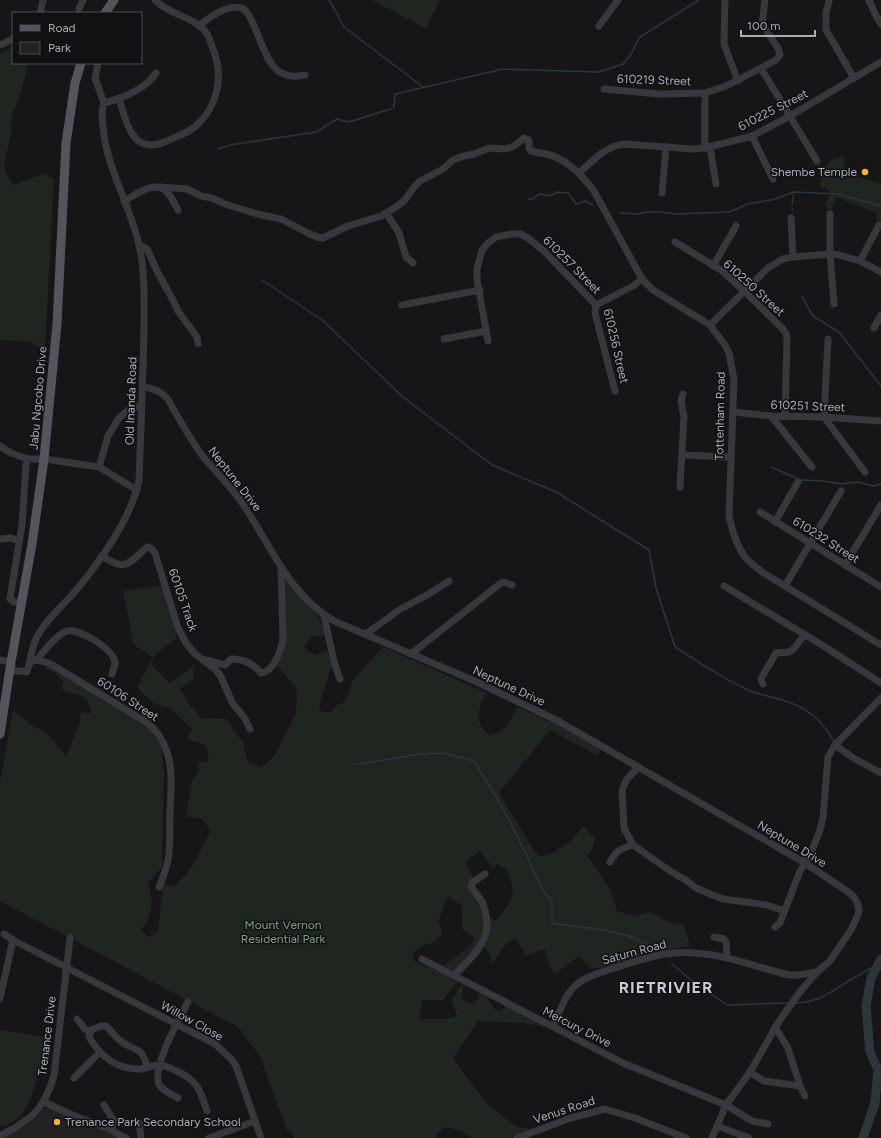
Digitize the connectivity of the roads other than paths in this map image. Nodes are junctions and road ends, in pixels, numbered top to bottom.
1 (43, 0) edge
2 (83, 0) edge
3 (114, 0) edge
4 (155, 0) edge
5 (618, 0) edge
6 (725, 0) edge
7 (765, 0) edge
8 (869, 0) edge
9 (829, 1) edge
10 (79, 9) dead end
11 (40, 12) edge
12 (106, 12) edge
13 (881, 24) edge
14 (200, 25) junction
15 (599, 26) dead end
16 (12, 39) edge
17 (0, 45) edge
18 (881, 62) edge
19 (80, 64) edge
20 (98, 64) edge
21 (761, 68) junction
22 (156, 73) dead end
23 (305, 75) dead end
24 (854, 78) junction
25 (738, 81) junction
26 (604, 89) dead end
27 (705, 93) junction
28 (119, 98) junction
29 (104, 103) junction
30 (790, 116) junction
31 (752, 136) junction
32 (666, 147) junction
33 (708, 148) junction
34 (817, 161) dead end
35 (579, 173) junction
36 (773, 179) dead end
37 (716, 184) dead end
38 (160, 187) junction
39 (662, 193) dead end
40 (124, 201) junction
41 (178, 210) dead end
42 (386, 213) junction
43 (830, 214) dead end
44 (792, 218) dead end
45 (878, 225) dead end
46 (736, 226) dead end
47 (675, 242) dead end
48 (139, 245) junction
49 (830, 254) junction
50 (793, 257) junction
51 (860, 261) junction
52 (412, 263) dead end
53 (713, 266) junction
54 (881, 272) edge
55 (642, 279) junction
56 (480, 290) junction
57 (744, 291) junction
58 (834, 304) dead end
59 (402, 305) dead end
60 (596, 305) junction
61 (881, 315) edge
62 (710, 326) junction
63 (874, 328) dead end
64 (486, 331) junction
65 (444, 339) dead end
66 (828, 339) dead end
67 (488, 340) dead end
68 (198, 344) dead end
69 (143, 387) junction
70 (615, 392) dead end
71 (684, 394) dead end
72 (142, 405) junction
73 (734, 412) junction
74 (772, 416) junction
75 (785, 417) junction
76 (824, 417) junction
77 (881, 421) edge
78 (0, 446) edge
79 (682, 455) junction
80 (731, 457) junction
81 (44, 458) junction
82 (28, 459) junction
83 (99, 467) junction
84 (812, 467) dead end
85 (865, 472) dead end
86 (798, 482) dead end
87 (680, 487) dead end
88 (137, 490) junction
89 (841, 491) dead end
90 (881, 505) edge
91 (760, 512) dead end
92 (775, 522) junction
93 (0, 539) edge
94 (19, 541) junction
95 (810, 544) junction
96 (102, 556) junction
97 (845, 565) junction
98 (281, 568) junction
99 (449, 581) dead end
100 (512, 585) dead end
101 (724, 586) dead end
102 (785, 586) junction
103 (881, 587) edge
104 (21, 603) junction
105 (324, 615) junction
106 (366, 634) junction
107 (805, 635) junction
108 (881, 645) edge
109 (412, 654) junction
110 (202, 659) junction
111 (0, 660) edge
112 (34, 661) junction
113 (10, 666) junction
114 (112, 674) dead end
115 (340, 679) dead end
116 (881, 683) edge
117 (763, 684) dead end
118 (881, 698) edge
119 (250, 729) dead end
120 (0, 734) edge
121 (835, 745) junction
122 (639, 767) junction
123 (881, 773) edge
124 (633, 845) junction
125 (610, 862) dead end
126 (805, 863) junction
127 (485, 874) dead end
128 (159, 886) dead end
129 (784, 911) junction
130 (775, 927) dead end
131 (4, 934) dead end
132 (714, 937) dead end
133 (70, 938) dead end
134 (13, 940) junction
135 (727, 957) junction
136 (422, 959) dead end
137 (66, 966) junction
138 (818, 972) junction
139 (454, 975) junction
140 (0, 998) edge
141 (188, 1002) dead end
142 (77, 1019) dead end
143 (177, 1024) junction
144 (553, 1027) junction
145 (776, 1027) junction
146 (90, 1032) junction
147 (100, 1052) junction
148 (160, 1065) junction
149 (148, 1068) junction
150 (750, 1072) junction
151 (74, 1078) dead end
152 (800, 1086) junction
153 (805, 1096) dead end
154 (178, 1098) dead end
155 (44, 1102) junction
156 (104, 1105) dead end
157 (726, 1105) junction
158 (207, 1111) dead end
159 (255, 1121) junction
160 (139, 1122) dead end
161 (768, 1124) dead end
162 (717, 1126) junction
163 (111, 1130) junction
164 (0, 1136) edge
165 (126, 1138) edge
166 (141, 1138) edge
167 (209, 1138) edge
168 (261, 1138) edge
169 (517, 1138) edge
170 (686, 1138) edge
171 (712, 1138) edge
172 (750, 1138) edge

1 - 11 street
2 - 10 street
3 - 12 main road
4 - 14 street
5 - 15 street
6 - 25 street
7 - 21 street, 610219 Street
8 - 13 street
9 - 24 street
14 - 23 street
14 - 28 street
16 - 17 street
18 - 24 street, 610225 Street
19 - 81 main road, Jabu Ngcobo Drive
20 - 29 street
21 - 25 street, 610219 Street
21 - 30 street
22 - 28 street
24 - 30 street, 610225 Street
25 - 27 street, 610219 Street
26 - 27 street, 610219 Street
27 - 33 street
28 - 29 street
29 - 40 street, Old Inanda Road
30 - 31 street, 610225 Street
30 - 34 street
31 - 33 street, 610225 Street
31 - 36 street
32 - 33 street, 610225 Street
32 - 35 street, 610225 Street
32 - 39 street
33 - 37 street
35 - 42 street, Tottenham Road
35 - 55 street, Tottenham Road
38 - 40 street
38 - 41 street
38 - 42 street
40 - 48 street, Old Inanda Road
42 - 52 street
43 - 49 street
44 - 50 street
45 - 51 street
46 - 53 street
47 - 53 street, 610250 Street
48 - 68 street
48 - 69 street, Old Inanda Road
49 - 50 street
49 - 51 street
49 - 58 street
50 - 57 street
51 - 54 street
53 - 57 street, 610250 Street
55 - 60 street, 610257 Street
55 - 62 street, Tottenham Road
56 - 59 street
56 - 60 street, 610257 Street
56 - 64 street, 610257 Street
57 - 62 street
57 - 75 street, 610250 Street
60 - 70 street, 610256 Street
61 - 63 street
62 - 73 street, Tottenham Road
64 - 65 street
64 - 67 street, 610257 Street
66 - 76 street
69 - 72 street, Old Inanda Road
69 - 98 street, Neptune Drive
71 - 79 street
72 - 83 street
72 - 88 street, Old Inanda Road
73 - 74 street, 610251 Street
73 - 80 street, Tottenham Road
74 - 75 street, 610251 Street
74 - 84 street
75 - 76 street, 610251 Street
76 - 77 street, 610251 Street
76 - 85 street
78 - 82 street
79 - 80 street
79 - 87 street
80 - 102 street, Tottenham Road
81 - 82 street
81 - 83 street
81 - 104 main road, Jabu Ngcobo Drive
82 - 94 street
83 - 88 street
86 - 92 street
88 - 96 street, Old Inanda Road
89 - 95 street
90 - 97 street
91 - 92 street, 610232 Street
92 - 95 street, 610232 Street
93 - 94 street
94 - 104 street
95 - 97 street, 610232 Street
95 - 102 street
96 - 110 street, 60105 Track
96 - 112 street, Old Inanda Road
97 - 103 street, 610232 Street
98 - 105 street, Neptune Drive
98 - 110 street, 60105 Track
99 - 106 street
100 - 109 street
101 - 107 street
102 - 108 street, Tottenham Road
104 - 113 main road, Jabu Ngcobo Drive
105 - 106 street, Neptune Drive
105 - 115 street
106 - 109 street, Neptune Drive
107 - 116 street
107 - 117 street
109 - 122 street, Neptune Drive
110 - 119 street
111 - 113 street
112 - 113 street
112 - 114 street
112 - 128 street, 60106 Street
113 - 120 main road, Jabu Ngcobo Drive
118 - 121 street
121 - 123 street
121 - 126 street
122 - 124 street
122 - 126 street, Neptune Drive
124 - 125 street
124 - 129 street
126 - 129 street
126 - 138 street, Neptune Drive
127 - 139 street
129 - 130 street
131 - 134 street, Willow Close
132 - 135 street
133 - 137 street, Trenance Drive
134 - 137 street, Willow Close
134 - 140 street
135 - 138 street, Saturn Road
135 - 144 street, Saturn Road
136 - 139 street, Mercury Drive
137 - 143 street, Willow Close
137 - 155 street, Trenance Drive
138 - 145 street
139 - 144 street, Mercury Drive
141 - 143 street
142 - 146 street
143 - 148 street
143 - 159 street, Willow Close
144 - 157 street, Mercury Drive
145 - 150 street
145 - 152 street
146 - 147 street
146 - 149 street
147 - 149 street
147 - 151 street
148 - 149 street
148 - 154 street
148 - 158 street
150 - 152 street
150 - 157 street
152 - 153 street
155 - 163 street
155 - 164 street, Trenance Drive
156 - 163 street
157 - 161 street, Mercury Drive
157 - 162 street
159 - 167 street
159 - 168 street, Willow Close
160 - 166 street
162 - 171 street
162 - 172 street
163 - 165 street
169 - 170 street, Venus Road

